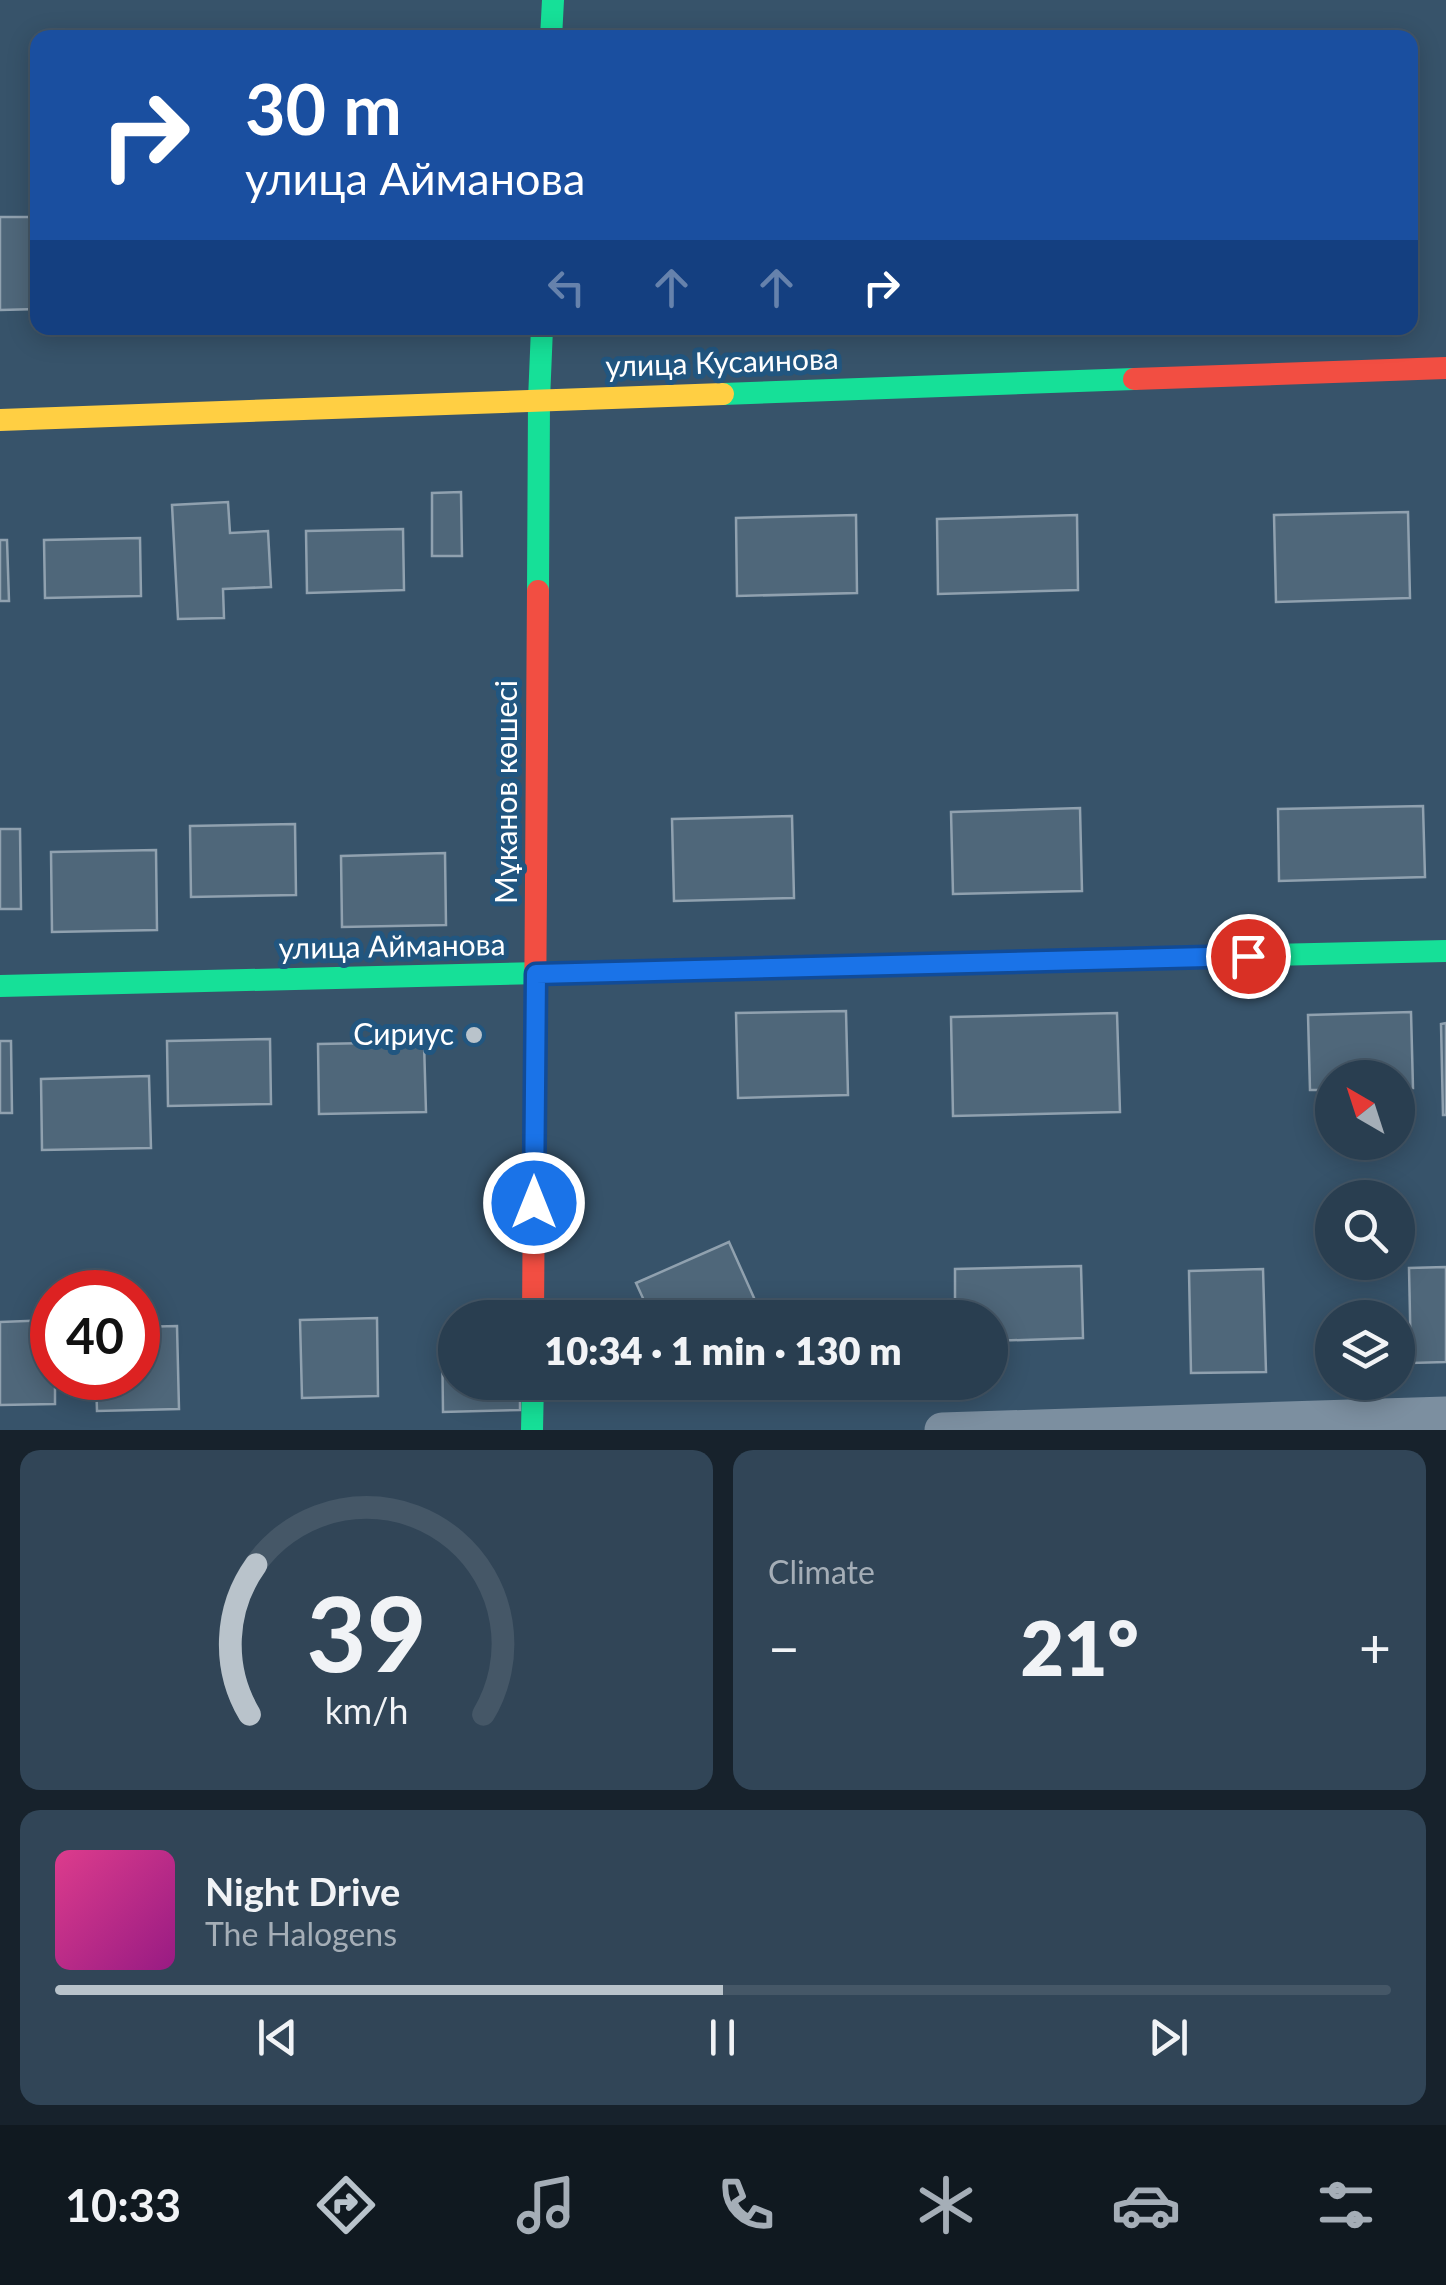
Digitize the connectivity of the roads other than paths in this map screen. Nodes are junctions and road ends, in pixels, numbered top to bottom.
1 (553, 0) edge
2 (552, 30) edge
3 (542, 335) edge
4 (1446, 368) edge
5 (539, 400) junction
6 (0, 420) edge
7 (1446, 950) edge
8 (536, 974) junction
9 (0, 986) edge
10 (533, 1300) edge
11 (533, 1400) edge
12 (1446, 1414) edge
13 (532, 1430) edge
14 (942, 1430) edge

1 - 2 street
3 - 5 street, Мұканов көшесі
4 - 5 street, улица Кусаинова
5 - 6 street, улица Кусаинова
5 - 8 street, Мұканов көшесі
7 - 8 street, улица Айманова
8 - 9 street, улица Айманова
8 - 10 street, Мұканов көшесі
11 - 13 street
12 - 14 street

